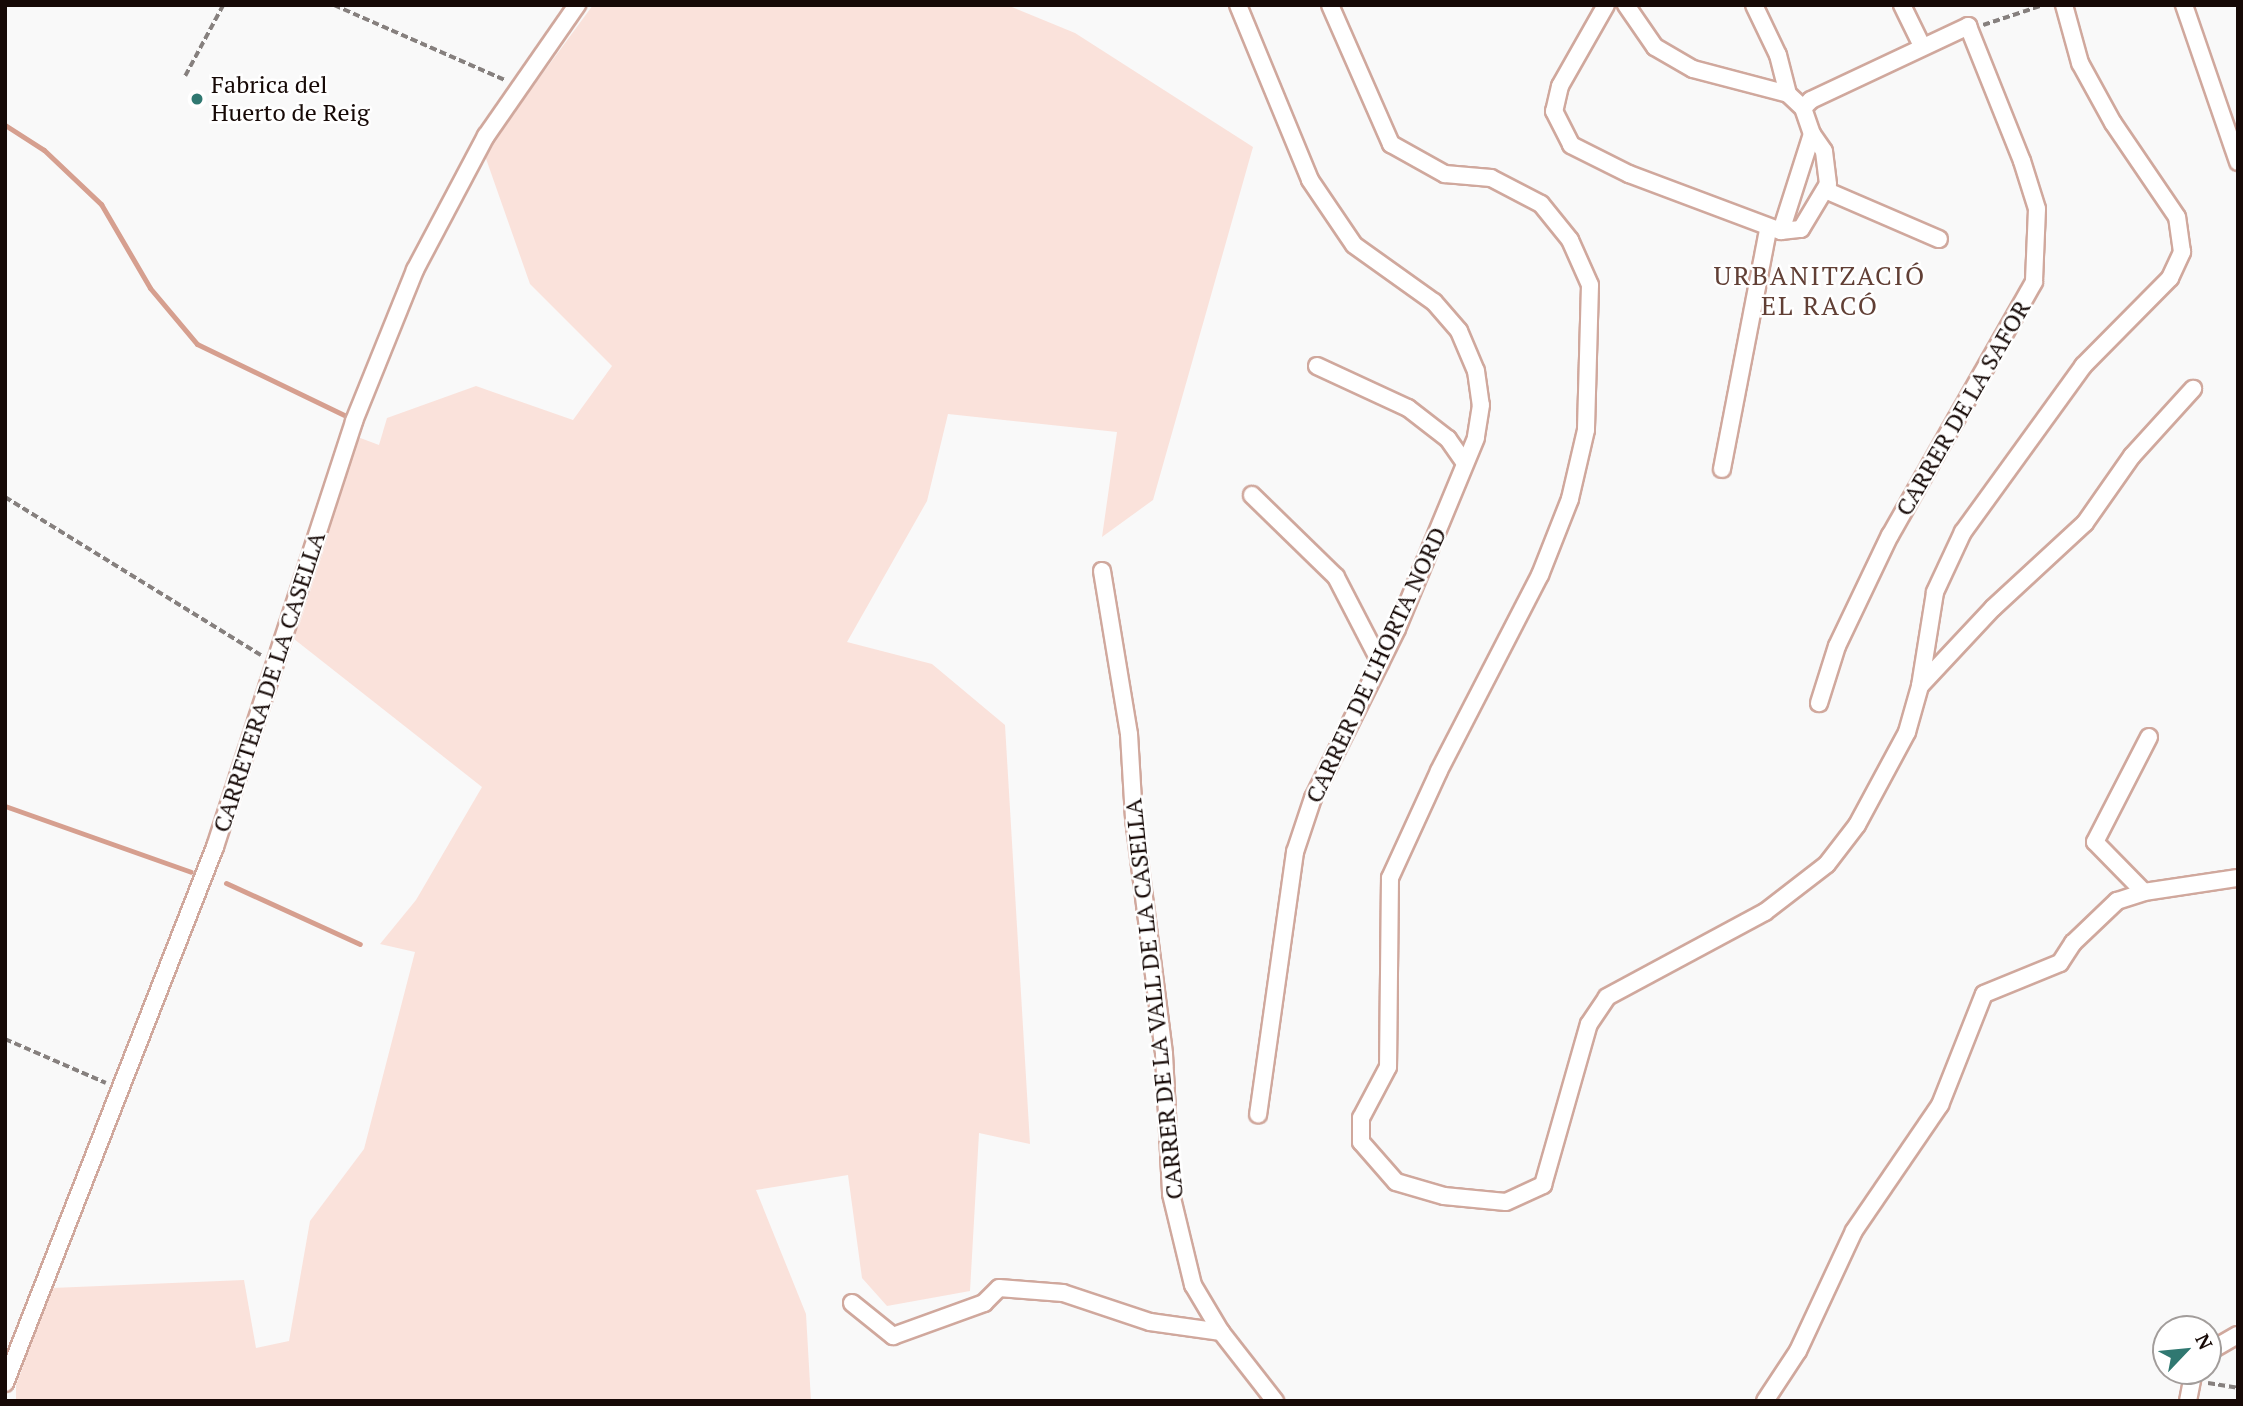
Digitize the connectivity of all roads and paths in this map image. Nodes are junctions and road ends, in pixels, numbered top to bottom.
1 (223, 5) edge
2 (334, 5) edge
3 (577, 5) edge
4 (1238, 5) edge
5 (1330, 5) edge
6 (1606, 5) edge
7 (1626, 5) edge
8 (1754, 5) edge
9 (1902, 5) edge
10 (2043, 5) edge
11 (2064, 5) edge
12 (2184, 5) edge
13 (1974, 26) junction
14 (1922, 46) junction
15 (185, 76) dead end
16 (519, 86) junction
17 (1788, 94) junction
18 (1803, 108) junction
19 (1812, 134) junction
20 (2238, 162) edge
21 (1825, 190) junction
22 (1775, 230) junction
23 (1938, 239) dead end
24 (1317, 366) dead end
25 (2193, 389) dead end
26 (1464, 462) junction
27 (1723, 469) dead end
28 (1252, 495) dead end
29 (5, 497) edge
30 (1102, 571) dead end
31 (1380, 662) junction
32 (275, 664) junction
33 (1920, 687) junction
34 (1819, 703) dead end
35 (2149, 737) dead end
36 (2238, 878) edge
37 (2144, 892) junction
38 (5, 1039) edge
39 (122, 1090) junction
40 (1258, 1114) dead end
41 (852, 1303) dead end
42 (1221, 1332) junction
43 (2238, 1335) edge
44 (2222, 1344) edge
45 (5, 1383) edge
46 (1275, 1401) edge
47 (1765, 1401) edge

1 - 15 path
2 - 16 path
3 - 16 street, CARRETERA DE LA CASELLA
4 - 26 street, CARRER DE L'HORTA NORD
5 - 33 street
6 - 22 street
7 - 17 street
8 - 17 street
9 - 14 street
10 - 13 path
11 - 33 street
12 - 20 street
13 - 14 street
13 - 34 street, CARRER DE LA SAFOR
14 - 18 street
16 - 32 street, CARRETERA DE LA CASELLA
17 - 18 street
18 - 19 street
19 - 21 street
19 - 22 street
21 - 22 street
21 - 23 street
22 - 27 street
24 - 26 street
25 - 33 street
26 - 31 street, CARRER DE L'HORTA NORD
28 - 31 street
29 - 32 path
30 - 42 street, CARRER DE LA VALL DE LA CASELLA
31 - 40 street, CARRER DE L'HORTA NORD
32 - 39 street, CARRETERA DE LA CASELLA
35 - 37 street
36 - 37 street
37 - 47 street
38 - 39 path
39 - 45 street, CARRETERA DE LA CASELLA
41 - 42 street
42 - 46 street, CARRER DE LA VALL DE LA CASELLA
43 - 44 street

